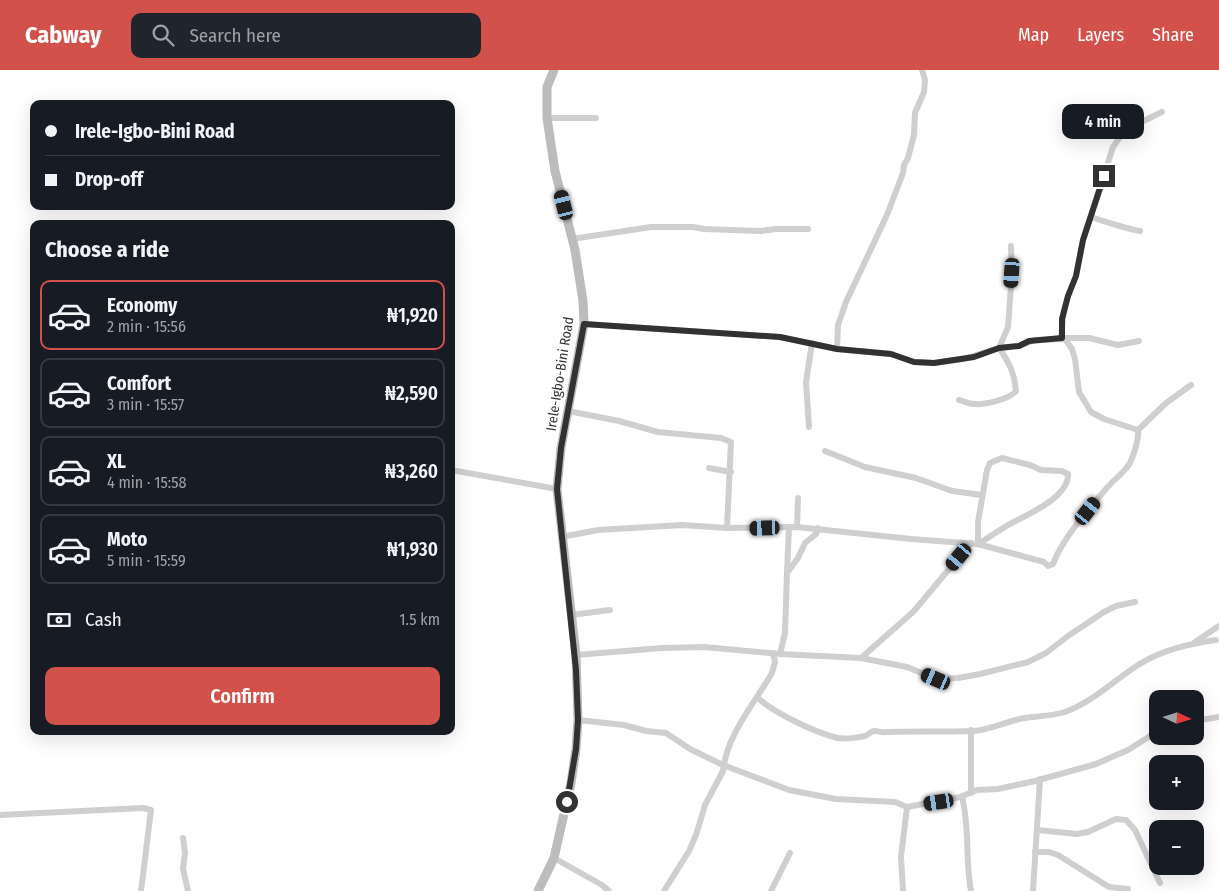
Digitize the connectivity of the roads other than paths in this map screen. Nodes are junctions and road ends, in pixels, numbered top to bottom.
1 (554, 70) edge
2 (922, 70) edge
3 (1162, 112) dead end
4 (547, 118) junction
5 (596, 118) dead end
6 (1090, 217) junction
7 (808, 229) dead end
8 (1140, 231) dead end
9 (572, 239) junction
10 (1011, 246) dead end
11 (584, 324) junction
12 (1062, 338) junction
13 (1139, 341) dead end
14 (812, 343) junction
15 (999, 348) junction
16 (837, 349) junction
17 (1191, 385) dead end
18 (958, 400) dead end
19 (568, 410) junction
20 (809, 427) dead end
21 (1138, 430) junction
22 (825, 451) dead end
23 (709, 468) dead end
24 (455, 471) edge
25 (730, 472) junction
26 (557, 489) junction
27 (982, 495) junction
28 (798, 498) dead end
29 (789, 527) junction
30 (797, 527) junction
31 (727, 528) junction
32 (818, 528) junction
33 (561, 537) junction
34 (975, 544) junction
35 (787, 573) junction
36 (1135, 602) dead end
37 (610, 610) dead end
38 (571, 615) junction
39 (1219, 626) edge
40 (1216, 640) dead end
41 (1194, 643) junction
42 (777, 654) junction
43 (576, 655) junction
44 (861, 658) junction
45 (758, 698) junction
46 (1219, 717) edge
47 (578, 720) junction
48 (1204, 720) edge
49 (971, 730) junction
50 (1149, 737) edge
51 (723, 765) junction
52 (1040, 779) junction
53 (971, 793) junction
54 (962, 797) junction
55 (907, 807) junction
56 (0, 815) edge
57 (1037, 830) junction
58 (183, 838) dead end
59 (1035, 852) junction
60 (790, 853) dead end
61 (554, 858) junction
62 (1160, 882) dead end
63 (1128, 890) dead end
64 (141, 891) edge
65 (188, 891) edge
66 (538, 891) edge
67 (609, 891) edge
68 (664, 891) edge
69 (771, 891) edge
70 (903, 891) edge
71 (971, 891) edge
72 (1034, 891) edge

1 - 4 street, Irele-Igbo-Bini Road
2 - 16 street
3 - 6 street
4 - 5 street
4 - 9 street, Irele-Igbo-Bini Road
6 - 8 street
6 - 12 street
7 - 9 street
9 - 11 street, Irele-Igbo-Bini Road
10 - 15 street
11 - 14 street
11 - 19 street, Irele-Igbo-Bini Road
12 - 13 street
12 - 15 street
12 - 21 street
14 - 16 street
14 - 20 street
15 - 16 street
15 - 18 street
17 - 21 street
19 - 25 street
19 - 26 street, Irele-Igbo-Bini Road
21 - 34 street
22 - 27 street
23 - 25 street
24 - 26 street
25 - 31 street
26 - 33 street, Irele-Igbo-Bini Road
27 - 34 street
27 - 34 street
28 - 30 street
29 - 30 street
29 - 31 street
29 - 35 street
30 - 32 street
31 - 33 street
32 - 34 street
32 - 35 street
33 - 38 street, Irele-Igbo-Bini Road
34 - 44 street
35 - 42 street
36 - 44 street
37 - 38 street
38 - 43 street, Irele-Igbo-Bini Road
39 - 41 street
40 - 41 street
41 - 49 street
42 - 43 street
42 - 44 street
42 - 45 street
43 - 47 street, Irele-Igbo-Bini Road
45 - 49 street
45 - 51 street
46 - 48 street
47 - 51 street
47 - 61 street, Irele-Igbo-Bini Road
49 - 53 street
50 - 52 street
51 - 55 street
51 - 68 street
52 - 53 street
52 - 57 street
53 - 54 street
54 - 55 street
54 - 71 street
55 - 70 street
56 - 64 street
57 - 59 street
57 - 62 street
58 - 65 street
59 - 63 street
59 - 72 street
60 - 69 street
61 - 66 street, Irele-Igbo-Bini Road
61 - 67 street

